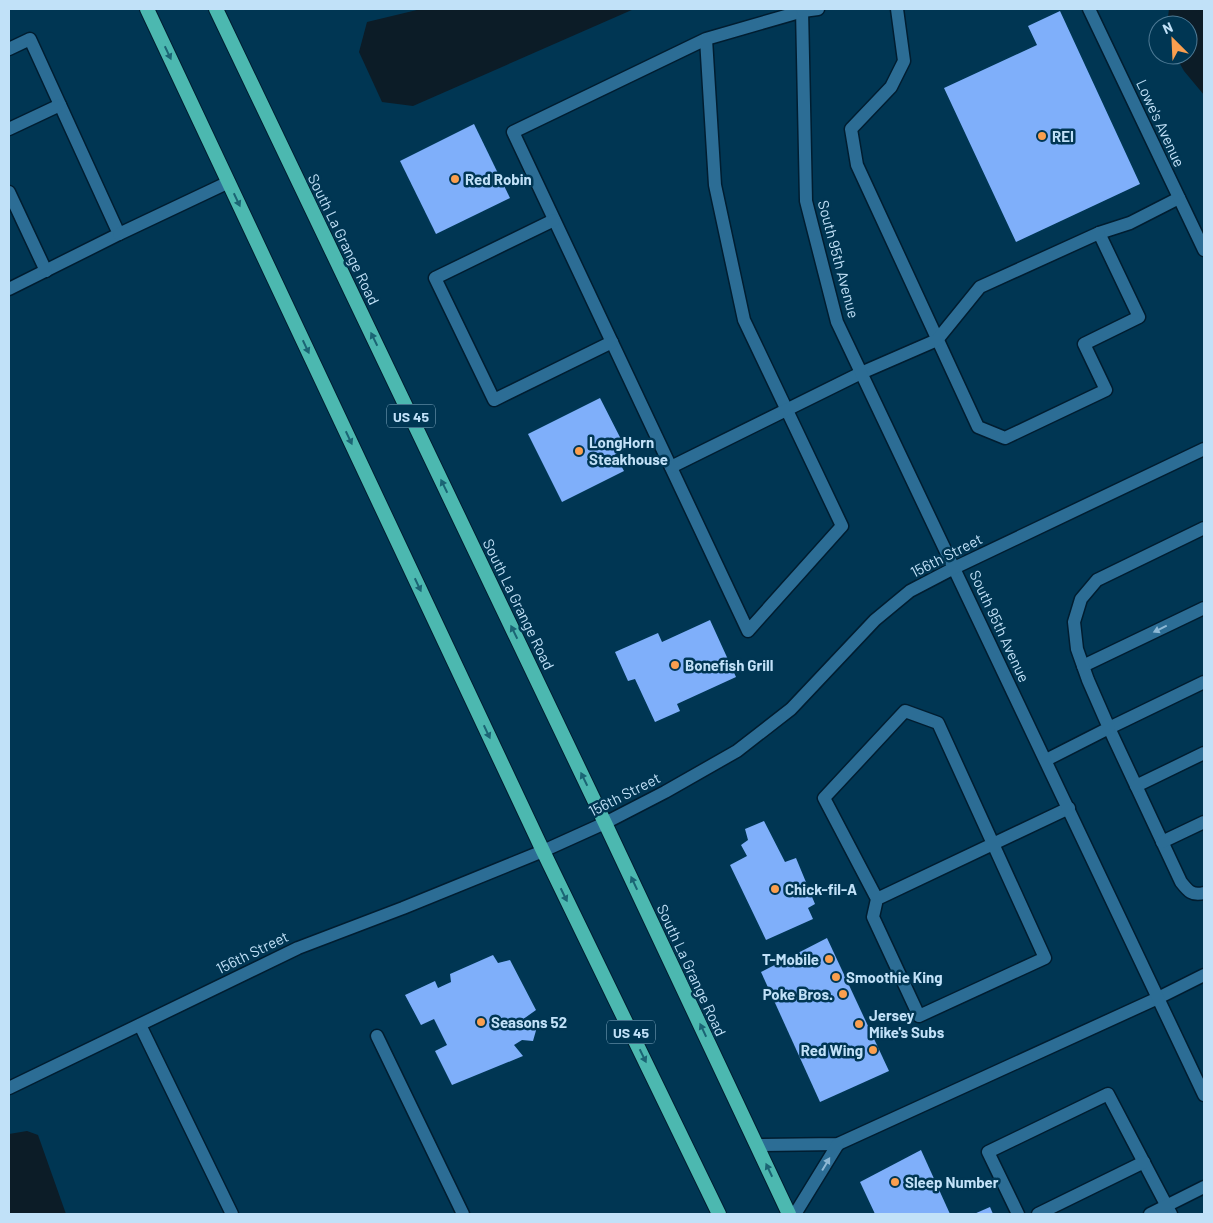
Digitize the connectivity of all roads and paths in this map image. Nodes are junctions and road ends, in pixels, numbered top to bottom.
1 (147, 9) edge
2 (216, 9) edge
3 (818, 9) edge
4 (897, 9) edge
5 (1089, 9) edge
6 (802, 10) edge
7 (706, 39) junction
8 (9, 49) edge
9 (60, 105) junction
10 (9, 129) edge
11 (229, 182) junction
12 (9, 192) edge
13 (1179, 198) junction
14 (554, 220) junction
15 (1099, 232) junction
16 (119, 234) junction
17 (1204, 250) edge
18 (46, 271) junction
19 (9, 289) edge
20 (938, 340) junction
21 (612, 342) junction
22 (861, 373) junction
23 (786, 409) junction
24 (1204, 449) edge
25 (671, 467) junction
26 (1204, 528) edge
27 (954, 568) junction
28 (1204, 608) edge
29 (1083, 666) junction
30 (1204, 682) edge
31 (1109, 728) junction
32 (1204, 753) edge
33 (1046, 760) junction
34 (1136, 786) junction
35 (1068, 808) junction
36 (1204, 822) edge
37 (605, 823) junction
38 (1162, 842) junction
39 (993, 843) junction
40 (543, 851) junction
41 (1204, 893) edge
42 (876, 899) junction
43 (1204, 975) edge
44 (1158, 998) junction
45 (140, 1024) junction
46 (377, 1036) dead end
47 (9, 1088) edge
48 (1204, 1095) edge
49 (838, 1144) junction
50 (757, 1145) junction
51 (1144, 1162) junction
52 (1204, 1187) edge
53 (1170, 1210) edge
54 (232, 1214) edge
55 (463, 1214) edge
56 (719, 1214) edge
57 (789, 1214) edge
58 (796, 1214) edge
59 (1018, 1214) edge
60 (1038, 1214) edge
61 (1150, 1214) edge

1 -> 11 highway, US 45
37 -> 2 highway, South La Grange Road / US 45
3 - 6 street
4 - 20 street
5 - 13 street, Lowe's Avenue
6 - 7 street
6 - 22 street, South 95th Avenue
7 - 14 street
7 - 23 street
8 - 9 street
9 - 10 street
9 - 16 street
11 - 16 street
11 -> 40 highway, US 45
12 - 18 street
13 - 15 street
13 - 17 street, Lowe's Avenue
14 - 21 street
14 - 21 street
15 - 20 street
15 - 20 street
16 - 18 street
18 - 19 street
20 - 22 street
21 - 25 street
22 - 23 street
22 - 27 street, South 95th Avenue
23 - 25 street
23 - 25 street
24 - 27 street, 156th Street
26 - 29 street
27 - 33 street, South 95th Avenue
27 - 37 street, 156th Street
28 -> 29 street
29 - 31 street
30 - 31 street
31 - 33 street
31 - 34 street
32 - 34 street
33 - 35 street, South 95th Avenue
34 - 38 street
35 - 39 street
35 - 44 street, South 95th Avenue
36 - 38 street
37 - 40 street, 156th Street
50 -> 37 highway, South La Grange Road / US 45
38 - 41 street
39 - 42 street
39 - 42 street
39 - 42 street
40 - 45 street, 156th Street
40 -> 56 highway, US 45
43 - 44 street
44 - 48 street, South 95th Avenue
44 - 49 street
45 - 47 street, 156th Street
45 - 54 street
46 - 55 street
49 - 50 street
58 -> 49 street
57 -> 50 highway, South La Grange Road / US 45
51 - 53 street
51 - 59 street
51 - 60 street
52 - 53 street
53 - 61 street

